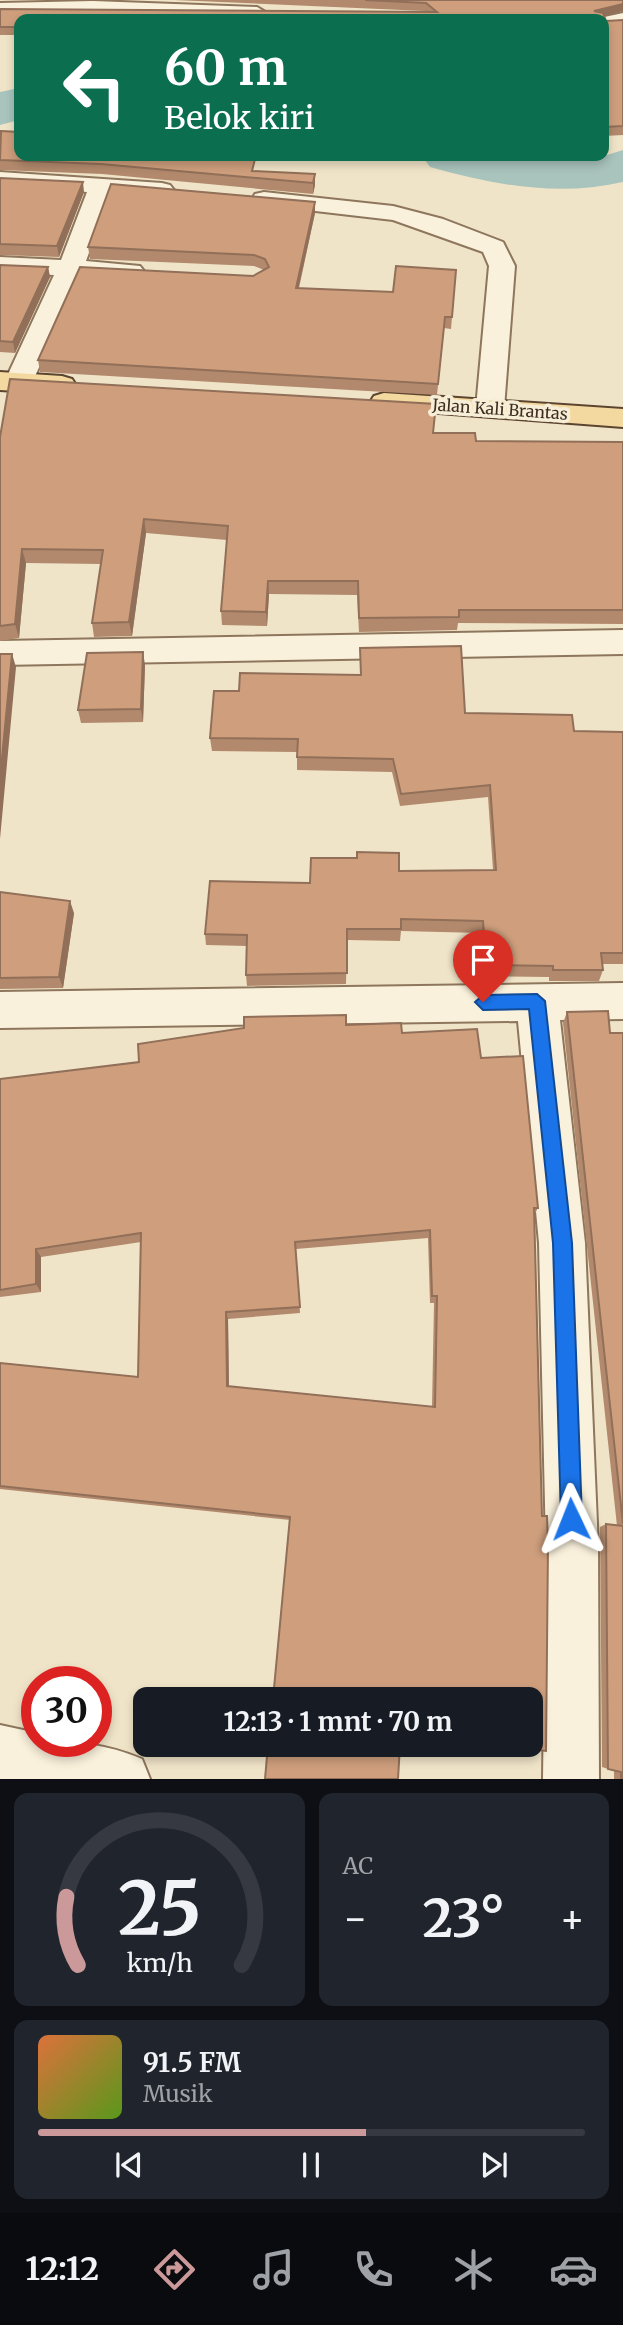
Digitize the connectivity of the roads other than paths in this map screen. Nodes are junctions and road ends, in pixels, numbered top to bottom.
1 (13, 6) edge
2 (281, 14) edge
3 (0, 179) edge
4 (102, 184) junction
5 (180, 192) edge
6 (245, 197) edge
7 (0, 265) edge
8 (70, 269) junction
9 (162, 273) edge
10 (9, 382) edge
11 (88, 386) edge
12 (351, 400) edge
13 (490, 408) junction
14 (623, 418) edge
15 (623, 642) edge
16 (0, 653) edge
17 (623, 1000) edge
18 (537, 1001) junction
19 (0, 1010) edge
20 (0, 1754) edge
21 (122, 1779) edge
22 (571, 1779) edge

1 - 2 street
3 - 4 street
4 - 5 street
4 - 8 street
6 - 13 street
7 - 8 street
8 - 9 street
8 - 10 street
10 - 11 main road
12 - 13 main road, Jalan Kali Brantas
13 - 14 main road, Jalan Kali Brantas
15 - 16 street
17 - 18 street
18 - 19 street
18 - 22 street
20 - 21 street

